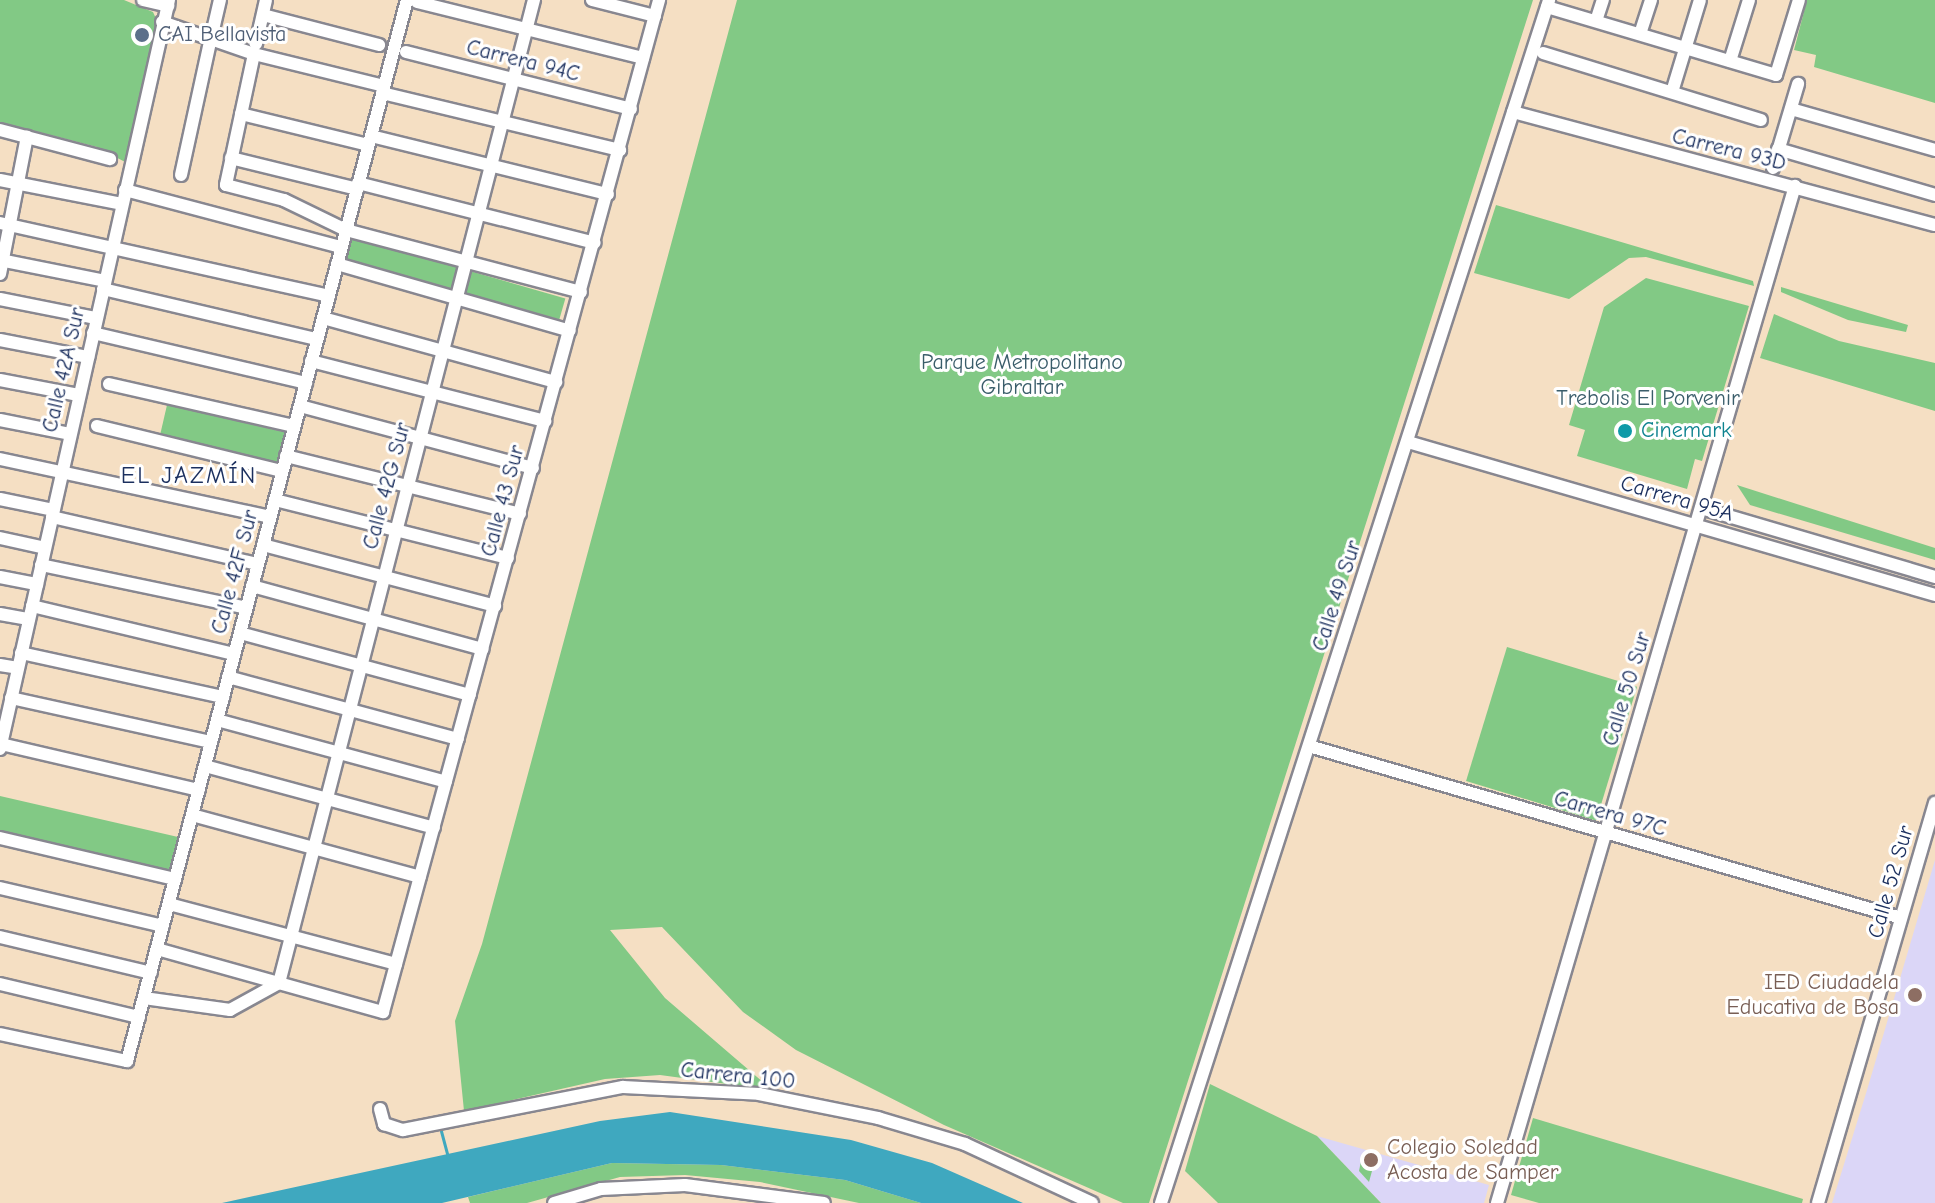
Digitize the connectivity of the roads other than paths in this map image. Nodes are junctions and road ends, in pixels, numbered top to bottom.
1 (143, 0) edge
2 (220, 0) edge
3 (266, 0) edge
4 (534, 0) edge
5 (592, 0) edge
6 (659, 0) edge
7 (1603, 0) edge
8 (1651, 0) edge
9 (1700, 0) edge
10 (1749, 0) edge
11 (1799, 0) edge
12 (412, 1) edge
13 (168, 3) edge
14 (1548, 4) edge
15 (263, 15) junction
16 (655, 16) junction
17 (1596, 21) junction
18 (162, 22) junction
19 (526, 30) junction
20 (1640, 34) junction
21 (212, 36) junction
22 (379, 45) dead end
23 (1686, 48) junction
24 (255, 49) junction
25 (406, 52) dead end
26 (1543, 53) dead end
27 (643, 58) junction
28 (1730, 61) junction
29 (513, 79) junction
30 (1798, 84) dead end
31 (383, 89) junction
32 (1672, 92) junction
33 (631, 109) junction
34 (1791, 109) junction
35 (1513, 112) junction
36 (241, 114) junction
37 (1761, 120) dead end
38 (502, 122) junction
39 (0, 130) edge
40 (27, 137) junction
41 (369, 140) junction
42 (1778, 149) junction
43 (620, 150) junction
44 (1935, 150) edge
45 (231, 158) junction
46 (110, 159) dead end
47 (492, 166) junction
48 (1773, 168) dead end
49 (181, 175) dead end
50 (0, 180) edge
51 (18, 184) junction
52 (358, 186) junction
53 (1795, 186) junction
54 (125, 190) junction
55 (608, 194) junction
56 (1935, 195) edge
57 (122, 204) junction
58 (480, 214) junction
59 (5, 224) edge
60 (1935, 225) edge
61 (346, 230) junction
62 (595, 243) junction
63 (341, 247) junction
64 (112, 248) junction
65 (468, 260) junction
66 (337, 264) junction
67 (1, 265) edge
68 (104, 285) junction
69 (581, 292) junction
70 (329, 296) junction
71 (0, 299) edge
72 (458, 299) junction
73 (96, 318) junction
74 (323, 318) junction
75 (570, 331) junction
76 (93, 333) junction
77 (317, 339) junction
78 (0, 340) edge
79 (444, 351) junction
80 (88, 357) junction
81 (311, 361) junction
82 (0, 380) edge
83 (556, 382) junction
84 (306, 383) junction
85 (109, 384) dead end
86 (433, 393) junction
87 (79, 395) junction
88 (300, 406) junction
89 (0, 420) edge
90 (545, 421) junction
91 (97, 426) dead end
92 (294, 426) junction
93 (70, 434) junction
94 (421, 438) junction
95 (1408, 442) junction
96 (286, 456) junction
97 (0, 459) edge
98 (533, 468) junction
99 (282, 471) junction
100 (62, 472) junction
101 (408, 486) junction
102 (0, 499) edge
103 (275, 500) junction
104 (1701, 508) junction
105 (52, 514) junction
106 (520, 514) junction
107 (270, 517) junction
108 (1696, 525) junction
109 (396, 530) junction
110 (0, 538) edge
111 (263, 545) junction
112 (45, 548) junction
113 (508, 558) junction
114 (258, 564) junction
115 (41, 565) junction
116 (0, 577) edge
117 (384, 577) junction
118 (1935, 577) edge
119 (37, 584) junction
120 (252, 586) junction
121 (1935, 595) edge
122 (495, 606) junction
123 (246, 608) junction
124 (30, 613) junction
125 (0, 614) edge
126 (373, 619) junction
127 (240, 633) junction
128 (483, 649) junction
129 (21, 653) junction
130 (234, 654) junction
131 (0, 665) edge
132 (360, 666) junction
133 (18, 668) junction
134 (228, 677) junction
135 (470, 695) junction
136 (223, 697) junction
137 (11, 698) junction
138 (349, 709) junction
139 (4, 711) edge
140 (217, 720) junction
141 (458, 739) junction
142 (211, 742) junction
143 (1, 746) edge
144 (1309, 746) junction
145 (337, 753) junction
146 (205, 766) junction
147 (446, 782) junction
148 (199, 790) junction
149 (325, 799) junction
150 (1935, 803) edge
151 (192, 815) junction
152 (434, 828) junction
153 (1605, 833) junction
154 (0, 838) edge
155 (313, 848) junction
156 (420, 877) junction
157 (175, 879) junction
158 (0, 888) edge
159 (169, 904) junction
160 (1901, 918) junction
161 (163, 926) junction
162 (290, 936) junction
163 (0, 937) edge
164 (157, 949) junction
165 (396, 964) junction
166 (151, 973) junction
167 (279, 983) junction
168 (0, 984) edge
169 (144, 998) junction
170 (139, 1017) junction
171 (0, 1034) edge
172 (380, 1109) dead end
173 (554, 1203) edge
174 (824, 1203) edge
175 (1092, 1203) edge
176 (1161, 1203) edge
177 (1497, 1203) edge
178 (1818, 1203) edge

1 - 13 street
2 - 21 street
3 - 15 street
4 - 19 street, Calle 42G Sur
5 - 16 street
6 - 16 street, Calle 43 Sur
7 - 17 street
8 - 20 street
9 - 23 street
10 - 28 street
11 - 28 street
12 - 19 street
12 - 31 street, Calle 42F Sur
13 - 18 street, Calle 42A Sur
14 - 17 street
14 - 35 street, Calle 49 Sur
15 - 22 street
15 - 24 street
16 - 27 street, Calle 43 Sur
17 - 20 street
18 - 21 street
18 - 54 street, Calle 42A Sur
19 - 27 street
19 - 29 street, Calle 42G Sur
20 - 23 street
21 - 24 street
21 - 49 street
23 - 28 street
23 - 32 street
24 - 31 street
24 - 36 street
25 - 29 street, Carrera 94C
26 - 32 street
27 - 33 street, Calle 43 Sur
29 - 33 street, Carrera 94C
29 - 38 street, Calle 42G Sur
30 - 34 street
31 - 38 street
31 - 41 street, Calle 42F Sur
32 - 37 street
33 - 43 street, Calle 43 Sur
34 - 42 street
34 - 44 street
35 - 53 street, Carrera 93D
35 - 95 street, Calle 49 Sur
36 - 41 street
36 - 45 street
38 - 43 street
38 - 47 street, Calle 42G Sur
39 - 40 street
40 - 46 street
40 - 51 street
41 - 47 street
41 - 52 street, Calle 42F Sur
42 - 48 street
42 - 56 street
43 - 55 street, Calle 43 Sur
45 - 52 street
45 - 61 street
47 - 55 street
47 - 58 street, Calle 42G Sur
50 - 51 street
51 - 57 street
51 - 59 street
52 - 58 street
52 - 61 street, Calle 42F Sur
53 - 60 street, Carrera 93D
53 - 104 street, Calle 50 Sur
54 - 57 street, Calle 42A Sur
54 - 63 street
55 - 62 street, Calle 43 Sur
57 - 64 street, Calle 42A Sur
58 - 62 street
58 - 65 street, Calle 42G Sur
59 - 64 street
59 - 67 street
61 - 63 street, Calle 42F Sur
61 - 65 street
62 - 69 street, Calle 43 Sur
63 - 66 street, Calle 42F Sur
64 - 68 street, Calle 42A Sur
64 - 70 street
65 - 69 street
65 - 72 street, Calle 42G Sur
66 - 70 street, Calle 42F Sur
66 - 72 street
67 - 68 street
68 - 73 street, Calle 42A Sur
68 - 77 street
69 - 75 street, Calle 43 Sur
70 - 74 street, Calle 42F Sur
71 - 73 street
72 - 75 street
72 - 79 street, Calle 42G Sur
73 - 76 street, Calle 42A Sur
74 - 77 street, Calle 42F Sur
74 - 79 street
75 - 83 street, Calle 43 Sur
76 - 80 street, Calle 42A Sur
76 - 84 street
77 - 81 street, Calle 42F Sur
78 - 80 street
79 - 83 street
79 - 86 street, Calle 42G Sur
80 - 87 street, Calle 42A Sur
81 - 84 street, Calle 42F Sur
81 - 86 street
82 - 87 street
83 - 90 street, Calle 43 Sur
84 - 88 street, Calle 42F Sur
85 - 92 street
86 - 90 street
86 - 94 street, Calle 42G Sur
87 - 93 street, Calle 42A Sur
88 - 92 street, Calle 42F Sur
88 - 94 street
89 - 93 street
90 - 98 street, Calle 43 Sur
91 - 99 street
92 - 96 street, Calle 42F Sur
93 - 100 street, Calle 42A Sur
94 - 98 street
94 - 101 street, Calle 42G Sur
95 - 108 street, Carrera 95A
95 - 144 street, Calle 49 Sur
96 - 99 street, Calle 42F Sur
96 - 101 street
97 - 100 street
98 - 106 street, Calle 43 Sur
99 - 103 street, Calle 42F Sur
100 - 105 street, Calle 42A Sur
100 - 107 street
101 - 106 street
101 - 109 street, Calle 42G Sur
102 - 105 street
103 - 107 street, Calle 42F Sur
103 - 109 street
104 - 108 street, Calle 50 Sur
104 - 118 street, Carrera 95A
105 - 112 street, Calle 42A Sur
105 - 114 street
106 - 113 street, Calle 43 Sur
107 - 111 street, Calle 42F Sur
108 - 121 street, Carrera 95A
108 - 153 street, Calle 50 Sur
109 - 113 street
109 - 117 street, Calle 42G Sur
110 - 112 street
111 - 114 street, Calle 42F Sur
111 - 117 street
112 - 115 street, Calle 42A Sur
113 - 122 street, Calle 43 Sur
114 - 120 street, Calle 42F Sur
115 - 119 street, Calle 42A Sur
115 - 123 street
116 - 119 street
117 - 122 street
117 - 126 street, Calle 42G Sur
119 - 124 street, Calle 42A Sur
120 - 123 street, Calle 42F Sur
120 - 126 street
122 - 128 street, Calle 43 Sur
123 - 127 street, Calle 42F Sur
124 - 125 street
124 - 129 street, Calle 42A Sur
124 - 130 street
126 - 128 street
126 - 132 street, Calle 42G Sur
127 - 130 street, Calle 42F Sur
127 - 132 street
128 - 135 street, Calle 43 Sur
129 - 133 street, Calle 42A Sur
129 - 136 street
130 - 134 street, Calle 42F Sur
131 - 133 street
132 - 135 street
132 - 138 street, Calle 42G Sur
133 - 137 street, Calle 42A Sur
134 - 136 street, Calle 42F Sur
134 - 138 street
135 - 141 street, Calle 43 Sur
136 - 140 street, Calle 42F Sur
137 - 139 street, Calle 42A Sur
137 - 142 street
138 - 141 street
138 - 145 street, Calle 42G Sur
139 - 143 street, Calle 42A Sur
140 - 142 street, Calle 42F Sur
140 - 145 street
141 - 147 street, Calle 43 Sur
142 - 146 street, Calle 42F Sur
143 - 148 street
144 - 153 street, Carrera 97C
144 - 176 street, Calle 49 Sur
145 - 147 street
145 - 149 street, Calle 42G Sur
146 - 148 street, Calle 42F Sur
146 - 149 street
147 - 152 street, Calle 43 Sur
148 - 151 street, Calle 42F Sur
149 - 152 street
149 - 155 street, Calle 42G Sur
150 - 160 street, Calle 52 Sur
151 - 155 street
151 - 157 street, Calle 42F Sur
152 - 156 street, Calle 43 Sur
153 - 160 street, Carrera 97C
153 - 177 street, Calle 50 Sur
154 - 157 street
155 - 156 street
155 - 162 street, Calle 42G Sur
156 - 165 street, Calle 43 Sur
157 - 159 street, Calle 42F Sur
158 - 161 street
159 - 161 street, Calle 42F Sur
159 - 162 street
160 - 178 street, Calle 52 Sur
161 - 164 street, Calle 42F Sur
162 - 165 street
162 - 167 street, Calle 42G Sur
163 - 166 street
164 - 166 street, Calle 42F Sur
164 - 167 street
165 - 167 street, Calle 43 Sur
166 - 169 street, Calle 42F Sur
167 - 169 street
168 - 170 street
169 - 170 street, Calle 42F Sur
170 - 171 street, Calle 42F Sur
172 - 175 street, Carrera 100
173 - 174 street

